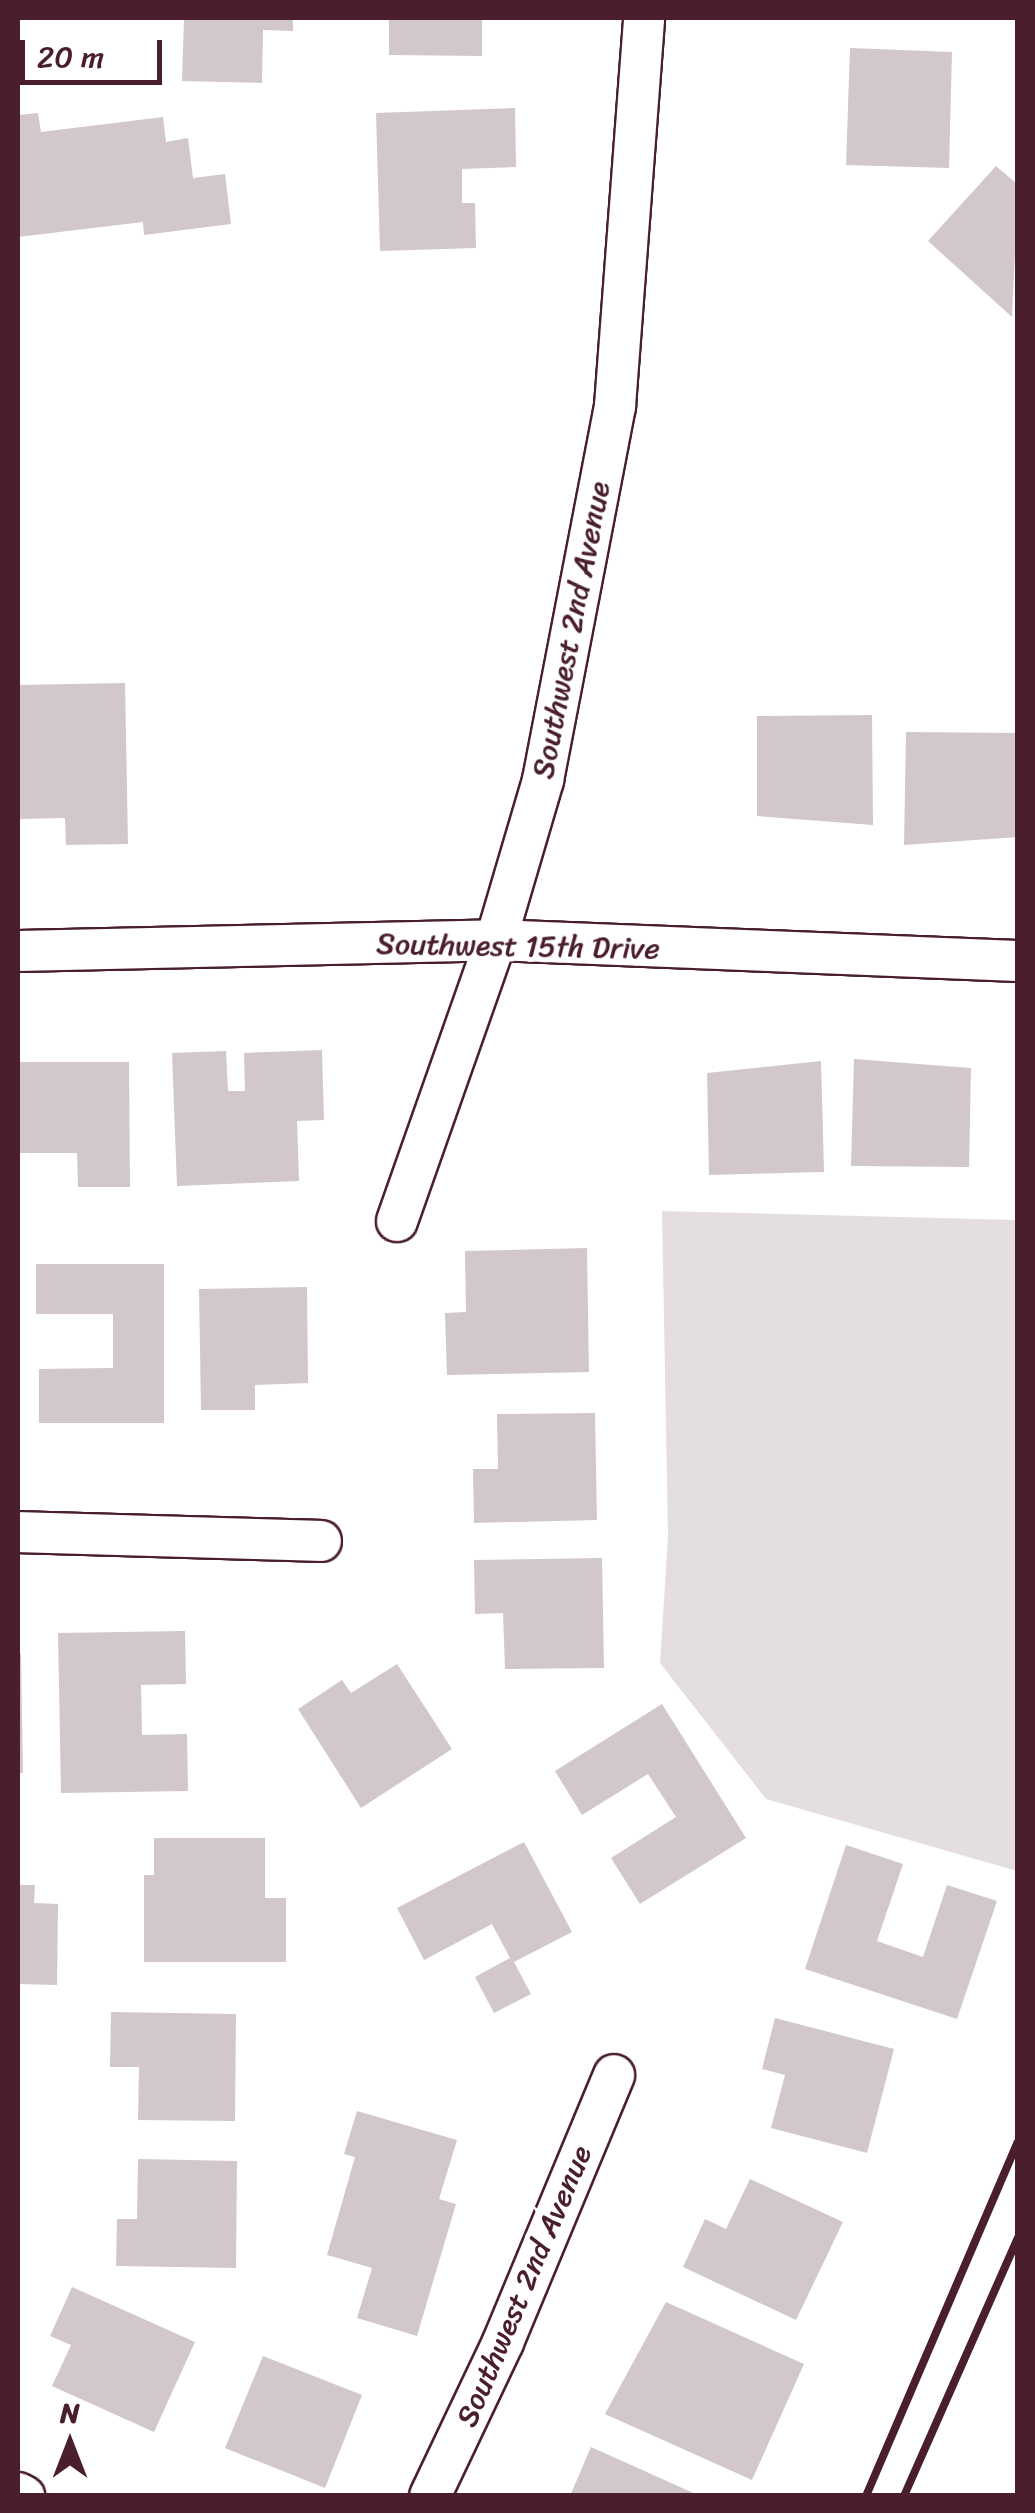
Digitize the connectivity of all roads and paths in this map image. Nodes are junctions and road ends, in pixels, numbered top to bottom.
1 (644, 18) edge
2 (496, 940) junction
3 (18, 951) edge
4 (1018, 961) edge
5 (397, 1221) dead end
6 (18, 1532) edge
7 (321, 1541) dead end
8 (614, 2075) dead end
9 (430, 2496) edge

1 - 2 street, Southwest 2nd Avenue
2 - 3 street, Southwest 15th Drive
2 - 4 street, Southwest 15th Drive
2 - 5 street, Southwest 2nd Avenue
6 - 7 street
8 - 9 street, Southwest 2nd Avenue

